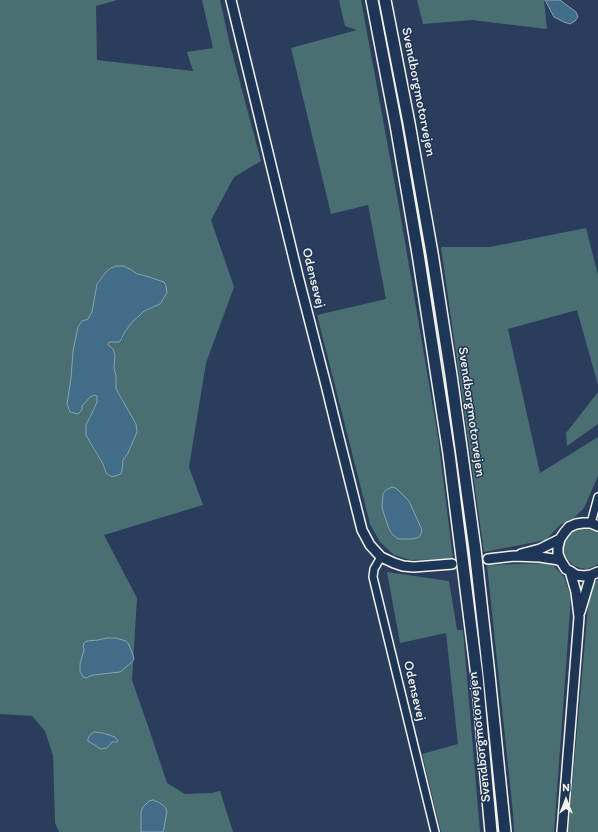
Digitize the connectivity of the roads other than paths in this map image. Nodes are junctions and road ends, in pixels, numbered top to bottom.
1 (231, 0) edge
2 (372, 0) edge
3 (385, 0) edge
4 (598, 497) edge
5 (594, 525) edge
6 (560, 539) junction
7 (514, 556) junction
8 (381, 557) junction
9 (488, 560) dead end
10 (561, 561) junction
11 (452, 564) dead end
12 (570, 571) junction
13 (595, 574) edge
14 (579, 617) junction
15 (434, 832) edge
16 (491, 832) edge
17 (505, 832) edge
18 (562, 832) edge

1 - 8 main road, Odensevej
2 - 16 highway, Svendborgmotorvejen
3 - 17 highway, Svendborgmotorvejen
4 - 5 street
5 - 6 main road
6 - 7 main road
6 - 10 main road
7 - 9 main road
7 - 10 main road
8 - 11 main road, Odensevej
8 - 15 street, Odensevej
10 - 12 main road
12 - 13 main road
12 - 14 main road
13 - 14 main road
14 - 18 main road

